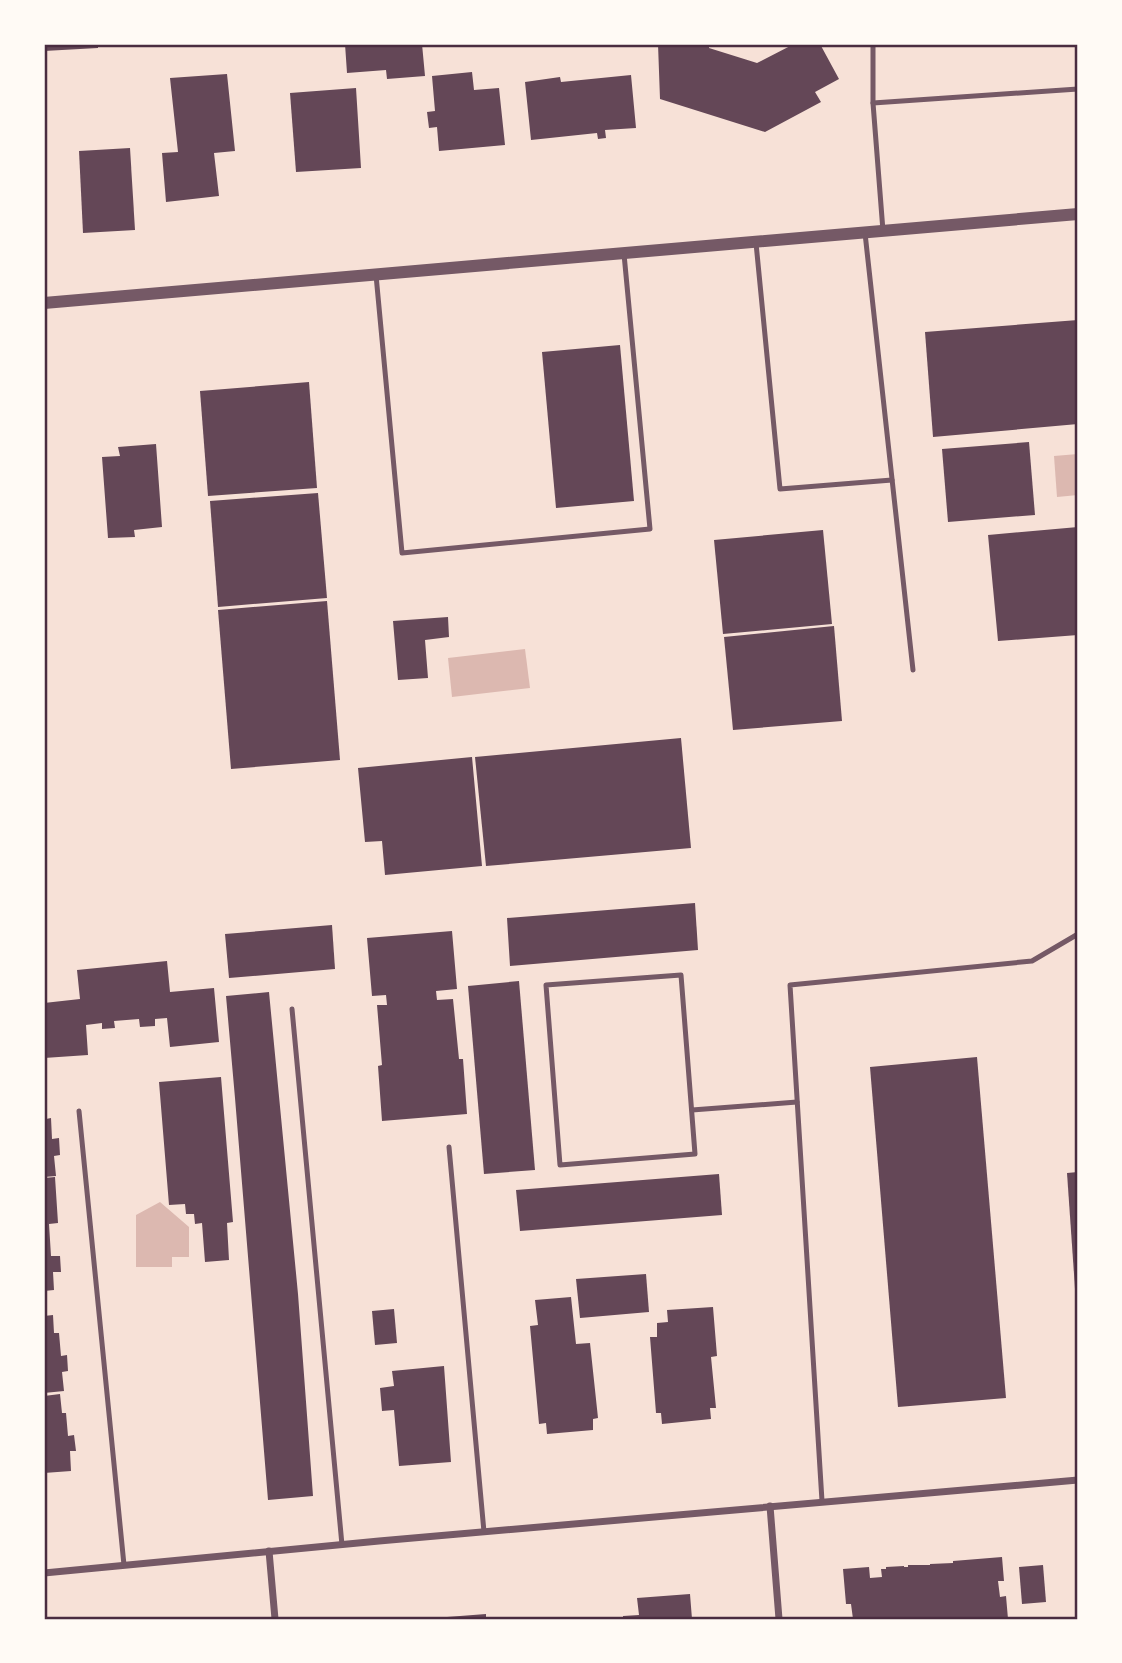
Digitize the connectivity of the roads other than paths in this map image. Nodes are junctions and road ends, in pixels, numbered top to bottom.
1 (873, 44) edge
2 (1078, 89) edge
3 (873, 103) junction
4 (1078, 214) edge
5 (883, 232) junction
6 (866, 233) junction
7 (756, 243) junction
8 (624, 254) junction
9 (376, 275) junction
10 (44, 303) edge
11 (892, 480) junction
12 (913, 670) dead end
13 (1078, 934) edge
14 (292, 1009) dead end
15 (797, 1102) junction
16 (692, 1110) junction
17 (79, 1111) dead end
18 (449, 1147) dead end
19 (1078, 1480) edge
20 (822, 1502) junction
21 (770, 1506) junction
22 (484, 1532) junction
23 (342, 1545) junction
24 (269, 1551) junction
25 (124, 1565) junction
26 (44, 1573) edge
27 (275, 1619) edge
28 (779, 1619) edge

1 - 3 lane
2 - 3 lane
3 - 5 lane
4 - 5 street
5 - 6 street
6 - 7 street
6 - 11 lane
7 - 8 street
7 - 11 lane
8 - 9 street
8 - 9 lane
9 - 10 street
11 - 12 lane
13 - 15 lane
14 - 23 lane
15 - 16 lane
15 - 20 lane
16 - 16 lane
17 - 25 lane
18 - 22 lane
19 - 20 street
20 - 21 street
21 - 22 street
21 - 28 street
22 - 23 street
23 - 24 street
24 - 25 street
24 - 27 street
25 - 26 street

